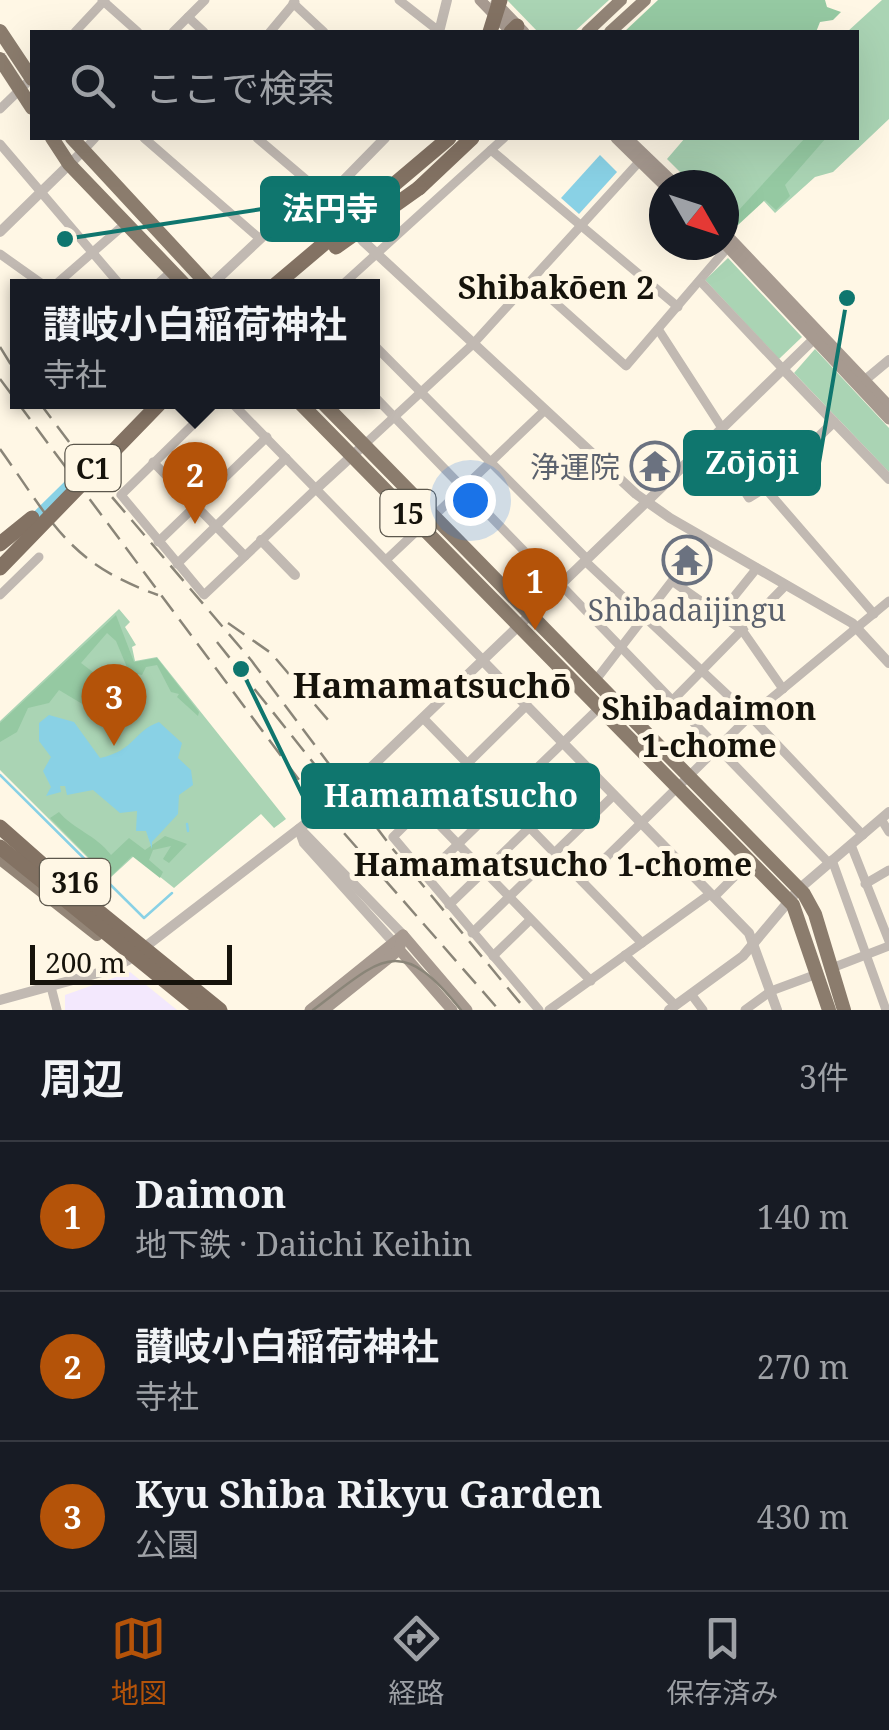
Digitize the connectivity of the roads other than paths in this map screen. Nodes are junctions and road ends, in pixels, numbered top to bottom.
1 (205, 0) edge
2 (399, 0) edge
3 (447, 0) edge
4 (621, 0) edge
5 (645, 0) edge
6 (104, 1) edge
7 (295, 2) edge
8 (490, 11) edge
9 (188, 17) junction
10 (126, 28) edge
11 (76, 30) edge
12 (175, 30) edge
13 (202, 30) edge
14 (272, 30) edge
15 (322, 30) edge
16 (437, 30) edge
17 (440, 30) edge
18 (515, 30) edge
19 (589, 30) edge
20 (612, 30) edge
21 (0, 31) edge
22 (0, 59) edge
23 (30, 75) edge
24 (30, 80) edge
25 (21, 90) junction
26 (30, 105) edge
27 (0, 109) edge
28 (53, 140) edge
29 (73, 140) edge
30 (94, 140) edge
31 (146, 140) edge
32 (259, 140) edge
33 (382, 140) edge
34 (448, 140) edge
35 (458, 140) edge
36 (470, 140) edge
37 (502, 140) edge
38 (618, 140) edge
39 (629, 140) edge
40 (0, 144) edge
41 (491, 150) junction
42 (82, 152) junction
43 (640, 162) junction
44 (69, 164) junction
45 (660, 170) edge
46 (649, 171) edge
47 (41, 192) junction
48 (322, 194) junction
49 (125, 224) junction
50 (582, 226) junction
51 (0, 232) edge
52 (258, 238) junction
53 (739, 248) edge
54 (0, 254) edge
55 (92, 254) junction
56 (324, 255) junction
57 (379, 256) junction
58 (739, 258) edge
59 (715, 260) edge
60 (172, 271) junction
61 (35, 279) edge
62 (62, 279) edge
63 (115, 279) edge
64 (163, 279) edge
65 (179, 279) edge
66 (202, 279) edge
67 (216, 279) edge
68 (282, 279) edge
69 (295, 279) edge
70 (350, 279) edge
71 (700, 280) junction
72 (531, 281) junction
73 (678, 306) junction
74 (658, 330) junction
75 (818, 335) junction
76 (472, 344) junction
77 (380, 351) edge
78 (889, 360) edge
79 (783, 368) junction
80 (866, 380) junction
81 (420, 391) junction
82 (380, 402) edge
83 (889, 406) edge
84 (143, 409) edge
85 (153, 409) edge
86 (209, 409) edge
87 (239, 409) edge
88 (306, 409) edge
89 (329, 409) edge
90 (544, 410) junction
91 (395, 417) junction
92 (889, 419) edge
93 (834, 422) junction
94 (722, 428) junction
95 (266, 438) junction
96 (711, 439) junction
97 (365, 444) junction
98 (353, 455) junction
99 (286, 458) junction
100 (491, 461) junction
101 (153, 462) junction
102 (889, 479) edge
103 (465, 486) junction
104 (317, 488) junction
105 (765, 488) junction
106 (646, 502) junction
107 (196, 506) junction
108 (434, 515) junction
109 (216, 527) junction
110 (420, 527) junction
111 (262, 540) junction
112 (158, 542) junction
113 (0, 548) edge
114 (245, 556) junction
115 (40, 557) dead end
116 (386, 560) junction
117 (586, 560) junction
118 (177, 564) junction
119 (0, 565) edge
120 (757, 568) junction
121 (295, 575) dead end
122 (786, 585) junction
123 (560, 586) junction
124 (0, 594) edge
125 (889, 601) edge
126 (877, 611) junction
127 (531, 614) junction
128 (720, 614) junction
129 (644, 617) junction
130 (889, 618) edge
131 (518, 626) junction
132 (858, 628) junction
133 (742, 630) junction
134 (621, 648) junction
135 (483, 660) junction
136 (889, 663) edge
137 (702, 672) junction
138 (595, 680) junction
139 (783, 689) junction
140 (672, 701) junction
141 (526, 706) junction
142 (599, 708) junction
143 (750, 716) junction
144 (424, 719) junction
145 (563, 743) junction
146 (718, 748) junction
147 (467, 763) junction
148 (589, 770) junction
149 (689, 776) junction
150 (677, 787) junction
151 (614, 795) junction
152 (503, 801) junction
153 (422, 807) junction
154 (885, 816) edge
155 (641, 822) junction
156 (0, 827) edge
157 (529, 828) junction
158 (299, 829) junction
159 (889, 832) edge
160 (863, 835) junction
161 (458, 844) junction
162 (851, 845) junction
163 (554, 853) junction
164 (1, 858) edge
165 (750, 862) junction
166 (831, 862) junction
167 (889, 870) edge
168 (484, 871) junction
169 (425, 876) junction
170 (582, 882) junction
171 (56, 884) junction
172 (865, 884) junction
173 (82, 888) junction
174 (794, 894) junction
175 (712, 896) junction
176 (509, 898) junction
177 (449, 905) junction
178 (530, 920) junction
179 (472, 933) junction
180 (399, 942) junction
181 (755, 942) junction
182 (642, 943) junction
183 (150, 944) junction
184 (889, 944) edge
185 (625, 955) junction
186 (493, 956) junction
187 (870, 957) junction
188 (128, 960) junction
189 (824, 971) junction
190 (591, 981) junction
191 (51, 987) junction
192 (771, 991) junction
193 (691, 994) junction
194 (0, 1000) edge
195 (672, 1008) edge
196 (57, 1010) edge
197 (196, 1010) edge
198 (220, 1010) edge
199 (231, 1010) edge
200 (310, 1010) edge
201 (324, 1010) edge
202 (452, 1010) edge
203 (467, 1010) edge
204 (539, 1010) edge
205 (549, 1010) edge
206 (703, 1010) edge
207 (745, 1010) edge
208 (777, 1010) edge
209 (829, 1010) edge
210 (844, 1010) edge
211 (888, 1010) edge

1 - 9 street
2 - 16 street
3 - 17 street
4 - 19 main road
5 - 20 main road
6 - 10 street
6 - 11 street
7 - 14 street
7 - 15 street
8 - 18 main road
9 - 12 street
9 - 13 street
21 - 23 highway
22 - 25 highway
24 - 25 street
25 - 26 highway
25 - 27 street
28 - 44 highway
29 - 42 highway
30 - 42 street
31 - 52 street
32 - 48 street
33 - 48 street
34 - 68 highway, bridge
35 - 56 highway, bridge
36 - 56 highway, bridge
37 - 41 street
38 - 43 main road
39 - 45 main road
40 - 47 street
41 - 50 street
41 - 57 street
42 - 44 street
42 - 66 highway
43 - 46 main road
43 - 50 street
44 - 47 street
44 - 49 highway
47 - 51 street
47 - 55 street
48 - 52 street
48 - 57 street, bridge
49 - 55 street
49 - 60 highway
50 - 72 street
50 - 73 street
52 - 67 street
53 - 75 main road
54 - 61 street
55 - 62 street
55 - 63 street
56 - 69 highway
57 - 70 street
57 - 76 street
58 - 75 main road
59 - 71 street
60 - 64 street
60 - 65 highway
71 - 73 street
71 - 79 street
72 - 74 street
72 - 76 street
73 - 74 street
74 - 94 street
75 - 79 street
75 - 80 main road
75 - 92 main road
76 - 81 street
76 - 90 street
77 - 81 street
78 - 80 street
79 - 93 street
79 - 94 street
80 - 83 main road
81 - 91 street
81 - 100 street
82 - 91 street
84 - 113 highway, C1, bridge
85 - 119 highway, C1, bridge
86 - 101 street
87 - 95 street
88 - 98 highway, 15
89 - 97 highway, 15
90 - 100 street
90 - 106 street
91 - 97 street
91 - 103 street
93 - 102 street
93 - 105 street
94 - 96 street
95 - 99 street
95 - 107 street
96 - 105 street
96 - 106 street
97 - 98 street
97 - 108 highway, 15
98 - 104 street
98 - 110 highway, 15
99 - 104 street
99 - 109 street
100 - 103 street
100 - 117 street
101 - 107 street
101 - 112 street
103 - 108 street
103 - 123 street
104 - 111 street
104 - 116 street
105 - 126 street
106 - 117 street
106 - 120 street
107 - 109 street
107 - 112 street
108 - 127 highway, 15
109 - 114 street
109 - 118 street
110 - 116 street
110 - 131 highway, 15
111 - 114 street
111 - 121 street
112 - 118 street
114 - 118 street
115 - 124 street
116 - 135 street
117 - 123 street
117 - 129 street
120 - 122 street
120 - 128 street
122 - 132 street
122 - 133 street
123 - 127 street
123 - 134 street
125 - 126 street
126 - 130 street
126 - 132 street
127 - 131 street
127 - 138 highway, 15
128 - 129 street
128 - 133 street
129 - 134 street
129 - 137 street
131 - 135 street
131 - 142 highway, 15
132 - 136 street
132 - 139 street
133 - 137 street
133 - 139 street
134 - 138 street
134 - 140 street
135 - 141 street
135 - 144 street
137 - 140 street
137 - 143 street
138 - 149 highway, 15
139 - 143 street
140 - 146 street
141 - 145 street
141 - 147 street
142 - 145 street
142 - 150 highway, 15
143 - 146 street
143 - 160 street
144 - 147 street
144 - 158 street
145 - 148 street
145 - 152 street
146 - 149 street
146 - 166 street
147 - 152 street
147 - 153 street
148 - 151 street
148 - 157 street
149 - 150 street
149 - 174 highway, 15
150 - 155 street
150 - 165 highway, 15
151 - 155 street
151 - 163 street
152 - 157 street
152 - 161 street
153 - 161 street
153 - 169 street
154 - 159 street
154 - 160 street
155 - 170 street
155 - 175 street
156 - 171 highway
156 - 173 main road, 316
157 - 163 street
157 - 168 street
158 - 180 street
158 - 183 street
160 - 162 street
161 - 168 street
161 - 169 street
162 - 166 street
162 - 172 street
163 - 170 street
163 - 176 street
164 - 171 highway
164 - 188 main road, 316
165 - 174 highway, 15
165 - 175 street
166 - 174 street
166 - 187 street
167 - 172 street
168 - 176 street
168 - 177 street
169 - 177 street
170 - 182 street
171 - 197 highway, bridge
171 - 198 highway, bridge
172 - 184 street
173 - 183 main road, 316
173 - 188 main road, 316
174 - 181 street
174 - 189 highway, 15
175 - 181 street
175 - 182 street
176 - 178 street
176 - 179 street
177 - 179 street
178 - 186 street
178 - 190 street
179 - 186 street
180 - 200 main road
180 - 201 main road
180 - 202 main road
180 - 203 main road
181 - 192 street
181 - 193 street
182 - 185 street
183 - 188 street
183 - 197 main road, 316
183 - 199 main road, 316
184 - 187 street
185 - 190 street
185 - 195 street
186 - 204 street
187 - 189 street
187 - 211 street
188 - 191 street
188 - 197 main road, 316
189 - 192 street
189 - 209 highway, 15
189 - 210 highway, 15
190 - 205 street
191 - 194 street
191 - 196 street
192 - 207 street
192 - 208 street
193 - 195 street
193 - 206 street

